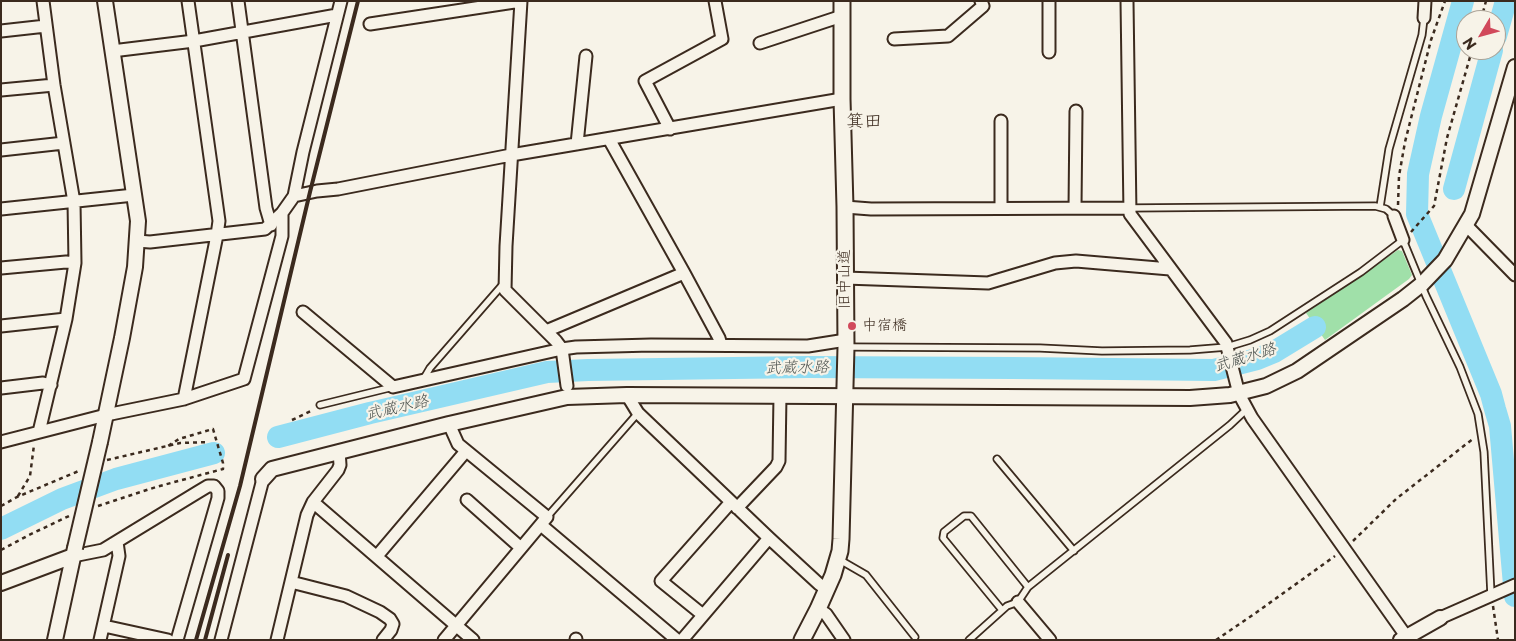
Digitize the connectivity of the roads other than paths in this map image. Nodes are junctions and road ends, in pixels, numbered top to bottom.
1 (43, 1) edge
2 (105, 1) edge
3 (188, 1) edge
4 (238, 1) edge
5 (341, 1) edge
6 (521, 1) edge
7 (715, 1) edge
8 (981, 1) edge
9 (1049, 1) edge
10 (1127, 1) edge
11 (1425, 1) edge
12 (842, 9) edge
13 (337, 14) junction
14 (1424, 18) joint
15 (370, 24) dead end
16 (46, 26) junction
17 (1, 31) edge
18 (242, 32) junction
19 (894, 39) dead end
20 (194, 41) junction
21 (760, 43) dead end
22 (112, 50) junction
23 (1049, 52) dead end
24 (586, 56) dead end
25 (1515, 67) edge
26 (54, 85) junction
27 (1, 90) edge
28 (842, 99) junction
29 (1076, 111) dead end
30 (1002, 121) dead end
31 (670, 129) junction
32 (609, 139) junction
33 (64, 143) junction
34 (577, 144) junction
35 (1, 150) edge
36 (511, 155) junction
37 (134, 195) junction
38 (294, 196) junction
39 (74, 202) junction
40 (1380, 207) junction
41 (845, 208) junction
42 (1001, 208) junction
43 (1075, 208) junction
44 (1129, 208) junction
45 (1, 209) edge
46 (282, 213) junction
47 (1394, 216) joint
48 (271, 225) junction
49 (1466, 225) junction
50 (217, 235) junction
51 (1405, 238) junction
52 (137, 241) junction
53 (75, 263) junction
54 (1, 268) edge
55 (1170, 269) junction
56 (684, 273) junction
57 (1515, 275) edge
58 (845, 278) junction
59 (505, 282) junction
60 (1424, 282) junction
61 (303, 312) dead end
62 (66, 319) junction
63 (1, 326) edge
64 (546, 331) junction
65 (721, 345) junction
66 (846, 346) junction
67 (1228, 350) junction
68 (562, 353) junction
69 (423, 380) junction
70 (51, 385) junction
71 (393, 387) junction
72 (1, 388) edge
73 (1237, 389) junction
74 (567, 392) junction
75 (846, 393) junction
76 (627, 395) junction
77 (780, 395) junction
78 (184, 399) junction
79 (320, 405) dead end
80 (1247, 409) junction
81 (638, 413) junction
82 (106, 415) junction
83 (449, 424) junction
84 (40, 432) junction
85 (1, 442) edge
86 (339, 451) junction
87 (466, 451) junction
88 (997, 458) dead end
89 (264, 479) joint
90 (467, 500) dead end
91 (314, 502) junction
92 (734, 505) junction
93 (544, 521) junction
94 (770, 538) junction
95 (117, 542) junction
96 (521, 548) junction
97 (74, 552) junction
98 (1074, 552) junction
99 (377, 556) junction
100 (838, 559) junction
101 (291, 582) junction
102 (1, 583) edge
103 (1515, 585) edge
104 (1028, 588) junction
105 (826, 589) junction
106 (1495, 594) junction
107 (1018, 602) junction
108 (818, 609) junction
109 (1002, 610) junction
110 (703, 615) junction
111 (1440, 618) joint
112 (456, 625) junction
113 (104, 626) junction
114 (916, 637) dead end
115 (1404, 638) edge
116 (279, 639) edge
117 (55, 640) edge
118 (100, 640) edge
119 (168, 640) edge
120 (177, 640) edge
121 (220, 640) edge
122 (382, 640) edge
123 (444, 640) edge
124 (473, 640) edge
125 (677, 640) edge
126 (682, 640) edge
127 (802, 640) edge
128 (844, 640) edge
129 (970, 640) edge
130 (1050, 640) edge

1 - 16 street
2 - 22 street
3 - 20 street
4 - 18 street
5 - 13 street
6 - 15 street
6 - 36 street
7 - 31 street
8 - 19 street
9 - 23 street
10 - 44 street
11 - 14 street
12 - 21 street
12 - 28 main road, 旧中山道
13 - 18 street
13 - 38 street
14 - 40 lane
16 - 17 street
16 - 26 street
18 - 20 street
18 - 48 street
20 - 22 street
20 - 50 street
22 - 37 street
24 - 34 street
25 - 49 street
26 - 27 street
26 - 33 street
28 - 31 street
28 - 41 main road, 旧中山道
29 - 43 street
30 - 42 street
31 - 32 street
32 - 34 street
32 - 56 street
33 - 35 street
33 - 39 street
34 - 36 street
36 - 38 street
36 - 59 street
37 - 39 street
37 - 52 street
38 - 46 street
39 - 45 street
39 - 53 street
40 - 44 lane
40 - 47 lane
41 - 42 street
41 - 58 main road, 旧中山道
42 - 43 street
43 - 44 street
44 - 55 street
46 - 48 street
46 - 78 street
47 - 51 street
48 - 50 street
49 - 57 street
49 - 60 street
50 - 52 street
50 - 78 street
51 - 60 lane
51 - 67 lane
52 - 82 street
53 - 54 street
53 - 62 street
55 - 58 street
55 - 67 street
56 - 64 street
56 - 65 street
58 - 66 main road, 旧中山道
59 - 64 street
59 - 69 lane
60 - 73 street
60 - 106 lane
61 - 71 street
62 - 63 street
62 - 70 street
64 - 68 street
65 - 66 street
65 - 68 street
66 - 67 lane
66 - 75 main road, 旧中山道
67 - 73 street
68 - 69 street
68 - 74 street
69 - 71 street
70 - 72 street
70 - 84 street
71 - 79 lane
73 - 75 street
73 - 80 street
74 - 76 street
74 - 83 street
75 - 77 street
75 - 100 main road, 旧中山道
76 - 77 street
76 - 81 street
77 - 92 street
78 - 82 street
80 - 98 lane
80 - 115 street
81 - 92 street
81 - 93 lane
82 - 84 street
82 - 97 street, bridge
83 - 86 street
83 - 87 street
84 - 85 street
86 - 89 street
86 - 91 street
87 - 93 street
87 - 99 street
88 - 98 lane
89 - 121 street
90 - 96 street
91 - 99 street
91 - 101 street
92 - 94 street
92 - 110 street
93 - 96 street
93 - 125 street
94 - 105 street
94 - 110 street
95 - 97 street
95 - 113 street
95 - 120 street
96 - 112 street
97 - 102 street
97 - 117 street
98 - 104 lane
99 - 112 street
100 - 105 main road, 旧中山道
100 - 114 lane
101 - 116 street
101 - 122 street
103 - 106 street
104 - 107 lane
104 - 109 lane
105 - 108 main road, 旧中山道
106 - 111 street
107 - 109 lane
107 - 130 street
108 - 127 main road, 旧中山道
108 - 128 street
109 - 129 lane
110 - 126 street
111 - 115 street
112 - 123 street
112 - 124 street
113 - 118 street
113 - 119 street

